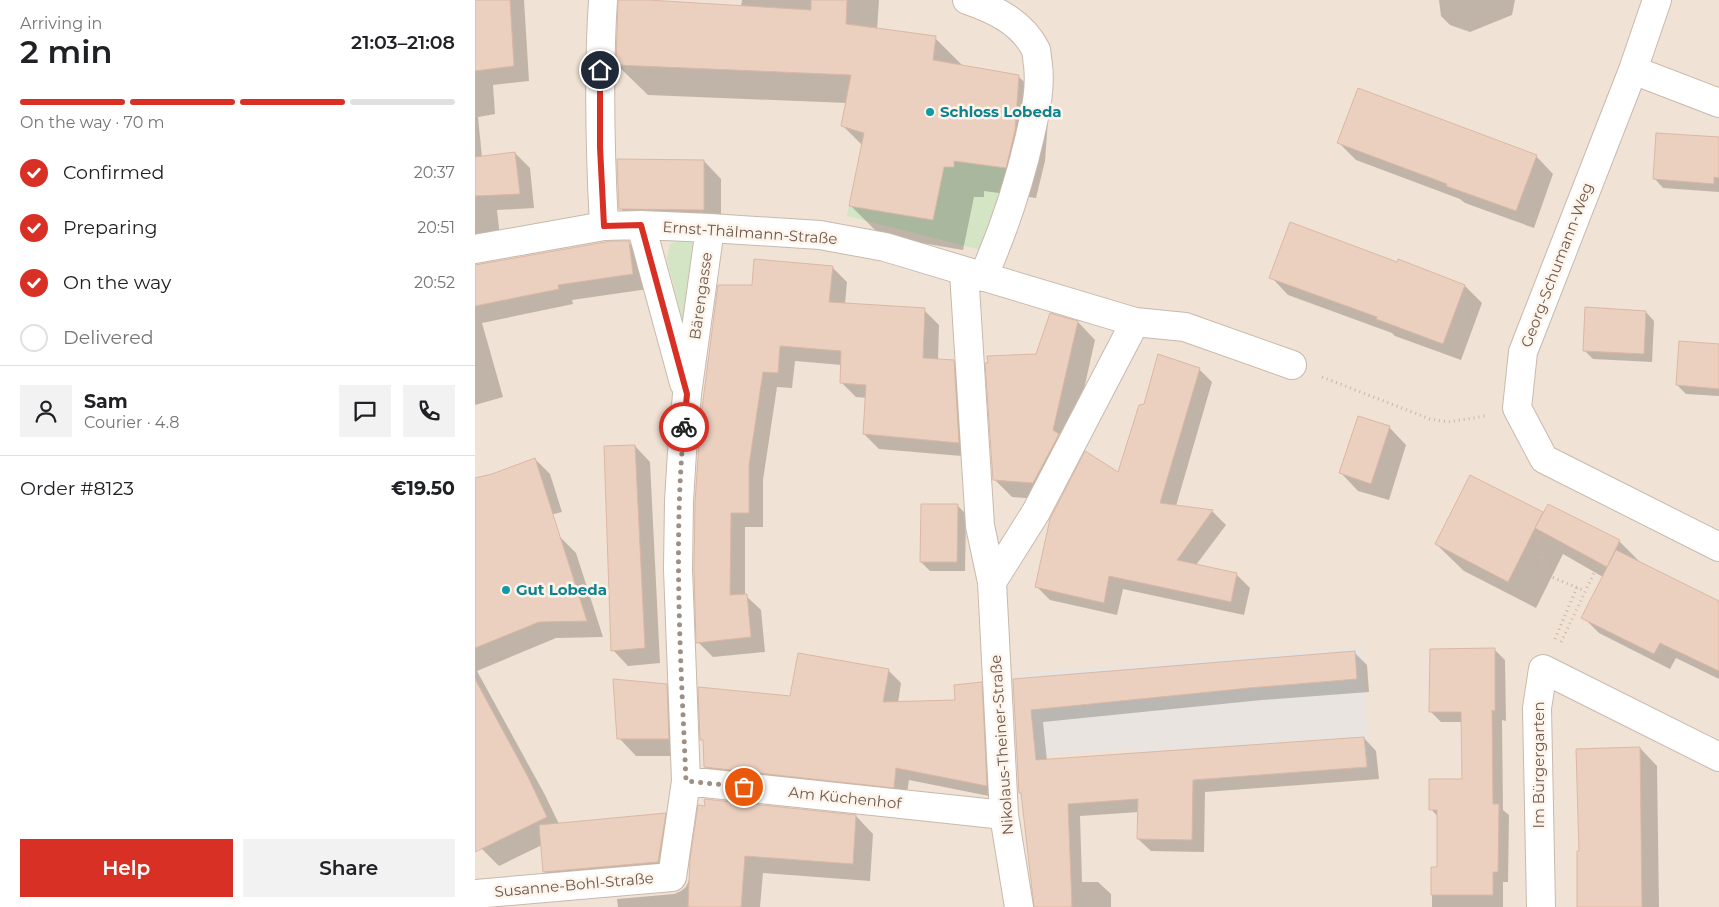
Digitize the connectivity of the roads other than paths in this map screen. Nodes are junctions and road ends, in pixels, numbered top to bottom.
1 (603, 0) edge
2 (967, 0) edge
3 (1657, 0) edge
4 (1633, 70) junction
5 (1719, 103) edge
6 (641, 225) junction
7 (604, 226) junction
8 (710, 228) junction
9 (475, 249) edge
10 (974, 274) junction
11 (1135, 322) junction
12 (1292, 364) road end
13 (687, 394) junction
14 (1719, 547) edge
15 (992, 582) junction
16 (1719, 757) edge
17 (686, 781) junction
18 (1004, 815) junction
19 (673, 877) joint
20 (475, 894) edge
21 (1019, 907) edge
22 (1541, 907) edge

1 - 7 street
2 - 10 street
3 - 4 street, Georg-Schumann-Weg
4 - 5 street
4 - 14 street, Georg-Schumann-Weg
6 - 7 street, Ernst-Thälmann-Straße
6 - 8 street, Ernst-Thälmann-Straße
6 - 13 street, Bärengasse
7 - 9 street, Ernst-Thälmann-Straße
8 - 10 street, Ernst-Thälmann-Straße
8 - 13 street, Bärengasse
10 - 11 street, Ernst-Thälmann-Straße
10 - 15 street, Nikolaus-Theiner-Straße
11 - 12 street, Ernst-Thälmann-Straße
11 - 15 street
13 - 17 street, Bärengasse
15 - 18 street, Nikolaus-Theiner-Straße
16 - 22 street, Im Bürgergarten
17 - 18 street, Am Küchenhof
17 - 19 street, Bärengasse
18 - 21 street, Nikolaus-Theiner-Straße
19 - 20 street, Susanne-Bohl-Straße

